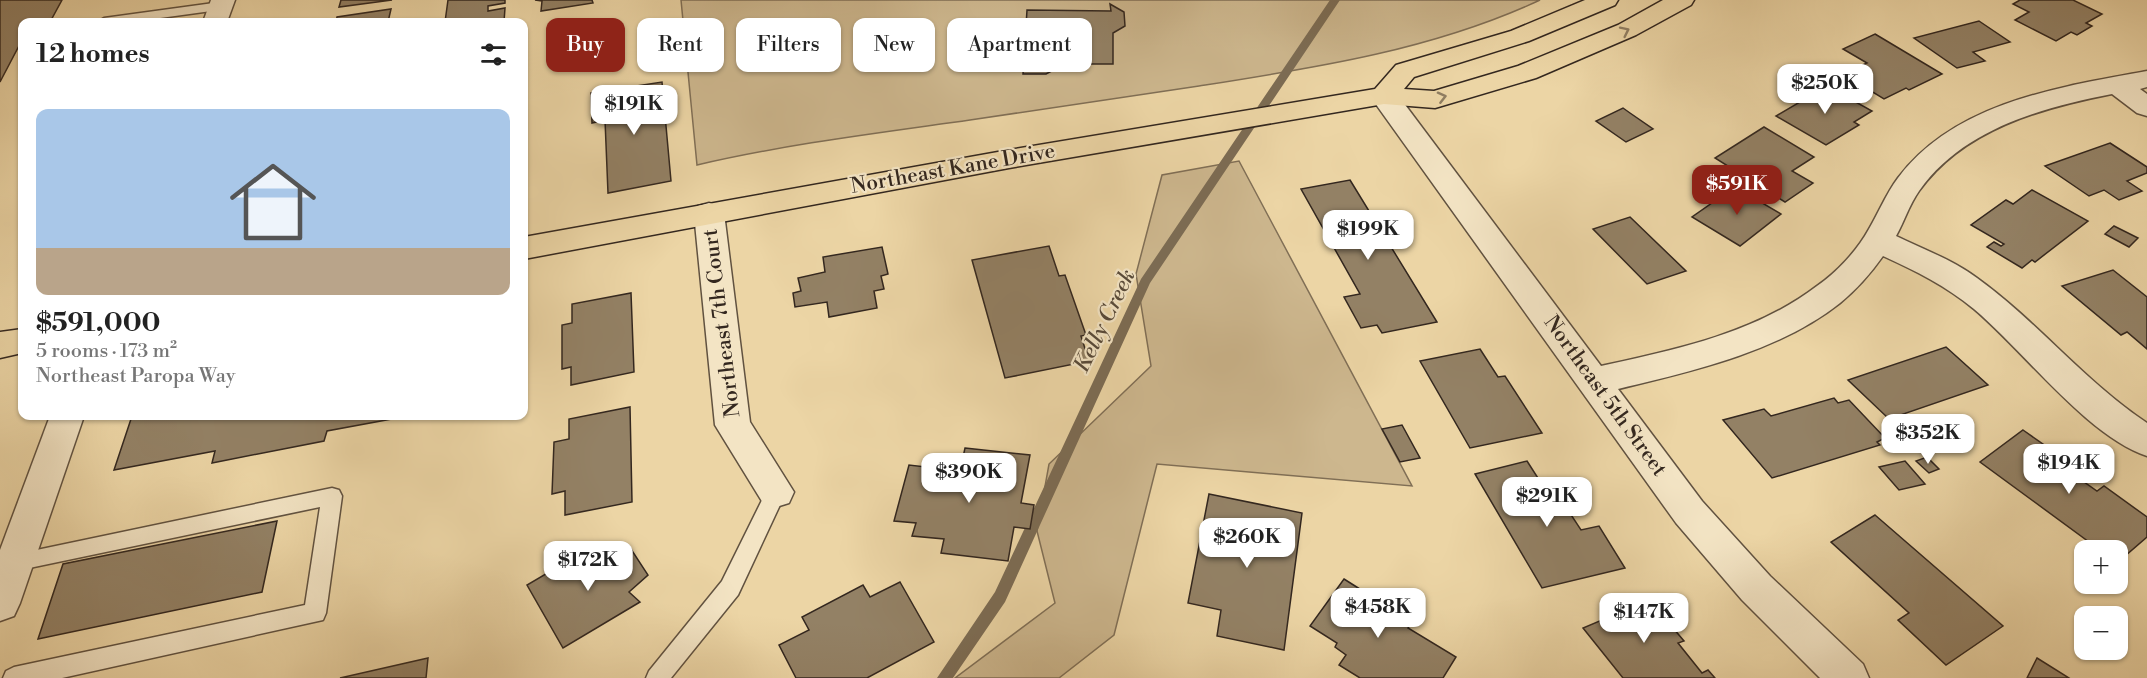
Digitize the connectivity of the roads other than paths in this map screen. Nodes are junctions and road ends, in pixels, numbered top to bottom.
1 (1606, 0) edge
2 (1682, 0) edge
3 (219, 10) edge
4 (142, 18) edge
5 (2147, 79) edge
6 (2117, 85) junction
7 (1384, 96) junction
8 (2147, 108) edge
9 (709, 213) junction
10 (1878, 241) junction
11 (528, 247) edge
12 (18, 342) edge
13 (0, 345) edge
14 (1595, 381) junction
15 (66, 420) edge
16 (2147, 442) edge
17 (776, 492) joint
18 (15, 562) junction
19 (0, 603) edge
20 (14, 678) edge
21 (657, 678) edge
22 (1848, 678) edge

1 - 7 main road
7 -> 2 main road, Northeast Kane Drive
3 - 4 lane
5 - 6 street
6 - 8 street
6 - 10 street
7 - 9 main road, Northeast Kane Drive
7 - 14 street, Northeast 5th Street
9 - 11 main road, Northeast Kane Drive
9 - 17 street, Northeast 7th Court
10 - 14 street
10 - 16 street
12 - 13 main road
14 - 22 street, Northeast 5th Street
15 - 18 street
17 - 21 lane
18 - 19 street
18 - 20 lane

